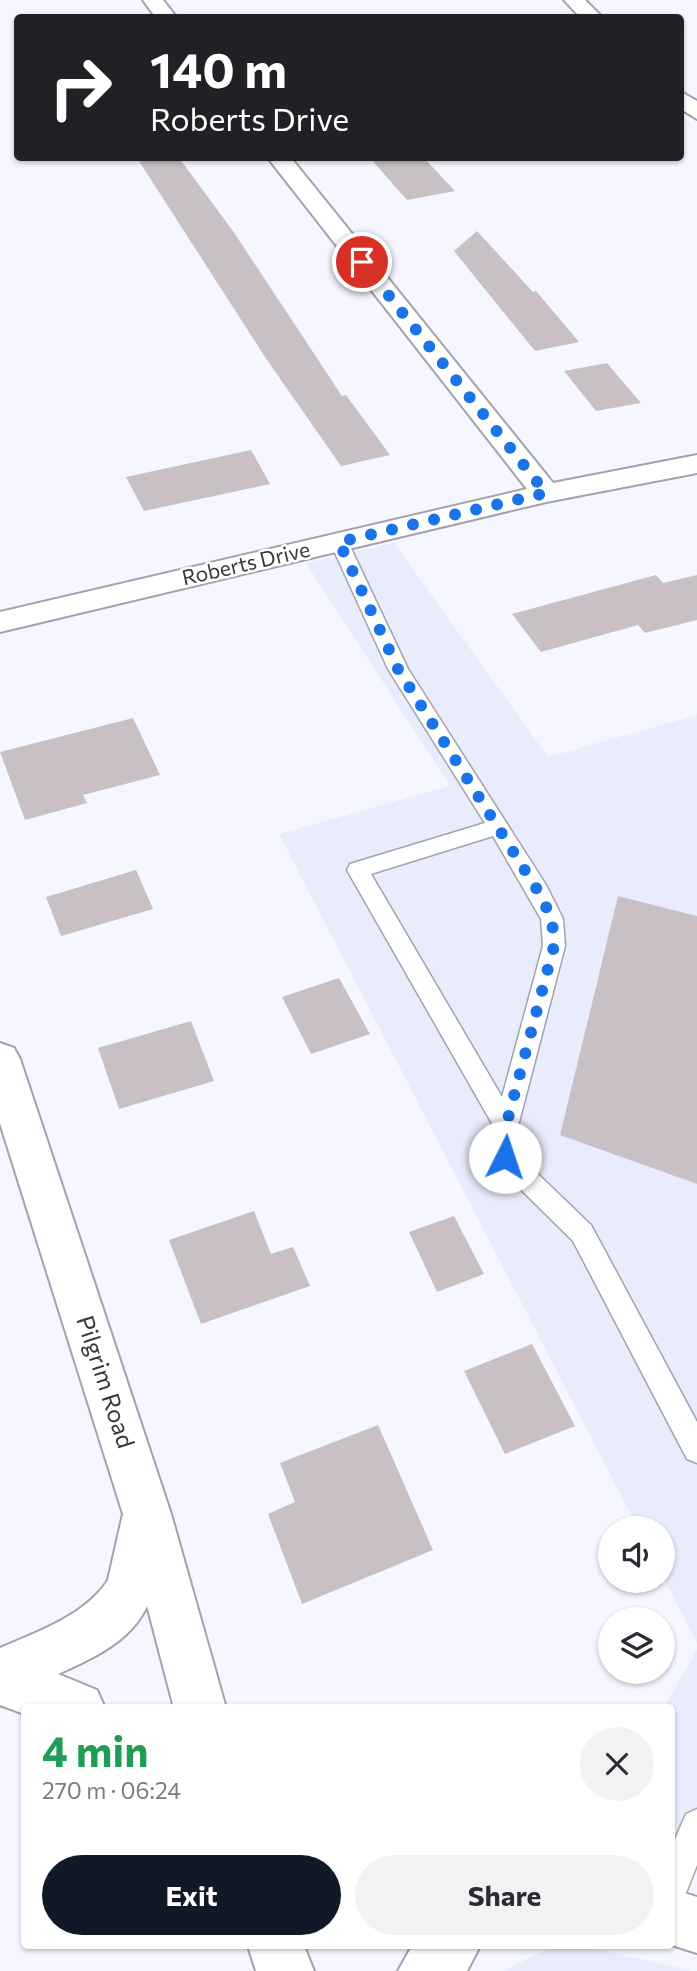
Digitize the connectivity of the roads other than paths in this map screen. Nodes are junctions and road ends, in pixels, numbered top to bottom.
1 (153, 0) edge
2 (574, 0) edge
3 (164, 14) edge
4 (589, 14) edge
5 (281, 161) edge
6 (697, 464) edge
7 (546, 493) junction
8 (339, 542) junction
9 (0, 622) edge
10 (498, 827) junction
11 (0, 1059) edge
12 (506, 1126) junction
13 (697, 1450) edge
14 (148, 1514) junction
15 (0, 1674) edge
16 (0, 1679) edge
17 (68, 1704) edge
18 (199, 1704) edge
19 (697, 1825) edge
20 (675, 1879) edge
21 (675, 1918) edge
22 (697, 1926) edge
23 (277, 1949) edge
24 (449, 1949) edge
25 (285, 1971) edge
26 (427, 1971) edge

1 - 3 street
2 - 4 street
5 - 7 street
6 - 7 street, Roberts Drive
7 - 8 street, Roberts Drive
8 - 9 street, Roberts Drive
8 - 10 lane
10 - 12 lane
10 - 12 lane
11 - 14 street, Pilgrim Road
12 - 13 lane
14 - 15 street
14 - 18 street, Pilgrim Road
16 - 17 street
19 - 20 lane
21 - 22 street
23 - 25 street
24 - 26 street

